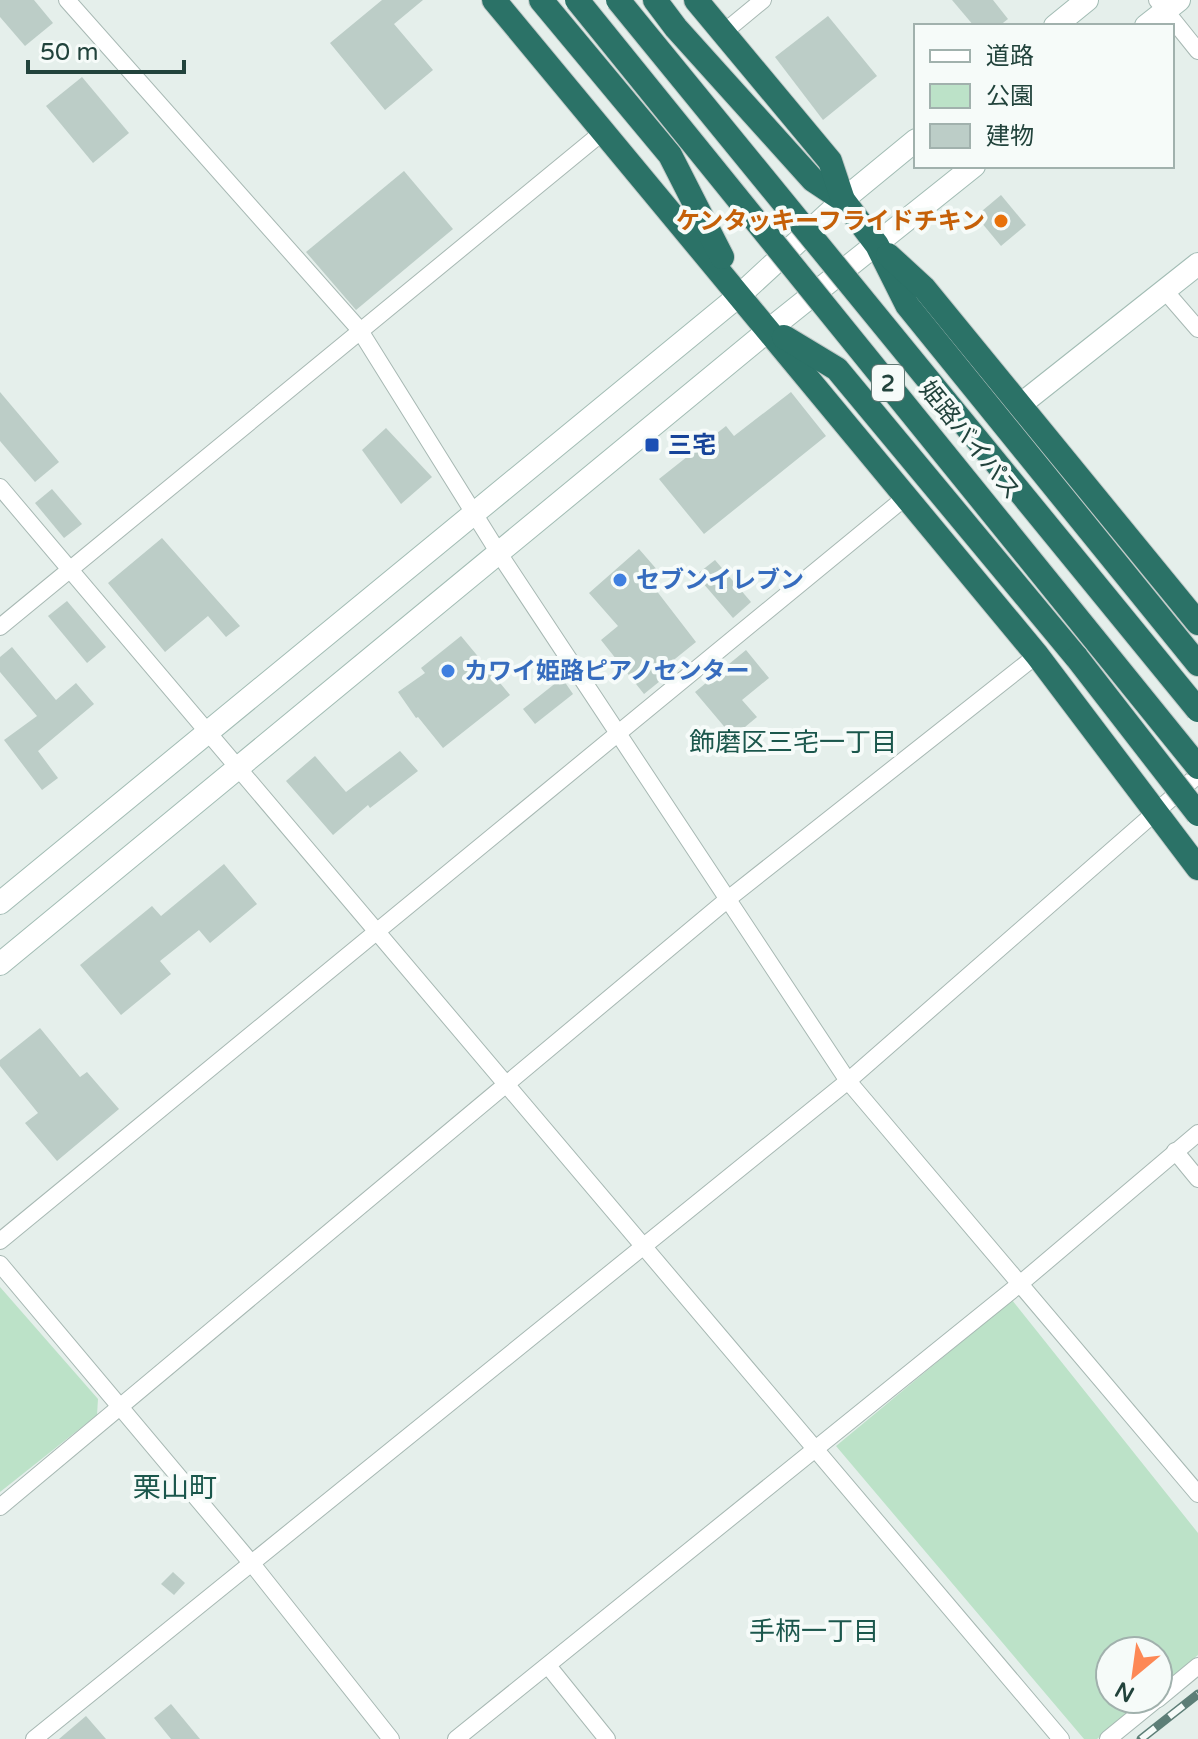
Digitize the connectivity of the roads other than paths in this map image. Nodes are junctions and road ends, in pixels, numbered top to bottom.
1 (67, 0) edge
2 (494, 0) edge
3 (541, 0) edge
4 (577, 0) edge
5 (618, 0) edge
6 (655, 0) edge
7 (696, 0) edge
8 (763, 0) edge
9 (1087, 0) edge
10 (1167, 4) edge
11 (1057, 24) edge
12 (1148, 24) edge
13 (723, 33) junction
14 (1198, 51) edge
15 (604, 131) junction
16 (914, 142) edge
17 (972, 168) edge
18 (843, 200) junction
19 (877, 245) junction
20 (1198, 264) edge
21 (1166, 292) junction
22 (741, 294) junction
23 (359, 329) junction
24 (770, 329) junction
25 (1198, 329) edge
26 (1020, 405) junction
27 (0, 487) edge
28 (907, 496) junction
29 (474, 513) junction
30 (500, 555) junction
31 (72, 570) junction
32 (1198, 623) edge
33 (0, 627) edge
34 (1037, 655) junction
35 (1198, 664) edge
36 (1198, 710) edge
37 (209, 730) junction
38 (619, 733) junction
39 (1198, 767) edge
40 (240, 768) junction
41 (1198, 775) edge
42 (1198, 814) edge
43 (1155, 815) junction
44 (1198, 868) edge
45 (728, 899) junction
46 (0, 903) edge
47 (376, 930) junction
48 (0, 964) edge
49 (848, 1081) junction
50 (506, 1086) junction
51 (1198, 1133) edge
52 (1175, 1151) junction
53 (1198, 1179) edge
54 (0, 1241) edge
55 (646, 1245) junction
56 (0, 1264) edge
57 (1021, 1283) junction
58 (120, 1409) junction
59 (816, 1447) junction
60 (1198, 1494) edge
61 (0, 1507) edge
62 (253, 1565) junction
63 (1198, 1666) edge
64 (549, 1667) junction
65 (1174, 1686) edge
66 (1138, 1715) edge
67 (34, 1739) edge
68 (391, 1739) edge
69 (456, 1739) edge
70 (607, 1739) edge
71 (1061, 1739) edge
72 (1108, 1739) edge

1 - 23 street
2 - 15 highway
3 - 22 highway
4 - 39 highway, 姫路バイパス / 2, bridge
5 - 36 highway, 姫路バイパス / 2, bridge
6 - 18 highway
7 - 13 highway
8 - 13 street
9 - 11 street
10 - 12 street
10 - 14 street
13 - 18 highway
15 - 22 highway
15 - 23 street
16 - 18 street
17 - 19 street
18 - 19 highway
18 - 22 street
19 - 24 street
19 - 26 highway
19 - 35 highway
20 - 21 street
21 - 25 street
21 - 26 street
22 - 24 highway
22 - 29 street
23 - 29 street
23 - 31 street
24 - 28 highway
24 - 30 street
24 - 42 highway, bridge
26 - 32 highway
27 - 31 street
28 - 34 highway
28 - 38 street
29 - 30 street
29 - 37 street
30 - 38 street
30 - 40 street
31 - 33 street
31 - 37 street
34 - 43 highway
34 - 45 street
37 - 40 street
37 - 46 street
38 - 45 street
38 - 47 street
40 - 47 street
40 - 48 street
41 - 43 street
43 - 44 highway
43 - 49 street
45 - 49 street
45 - 50 street
47 - 50 street
47 - 54 street
49 - 55 street
49 - 57 street
50 - 55 street
50 - 58 street
51 - 52 street
52 - 53 street
52 - 57 street
55 - 59 street
55 - 62 street
56 - 58 street
57 - 59 street
57 - 60 street
58 - 61 street
58 - 62 street
59 - 64 street
59 - 71 street
62 - 67 street
62 - 68 street
63 - 65 street
64 - 69 street
64 - 70 street
66 - 72 street

